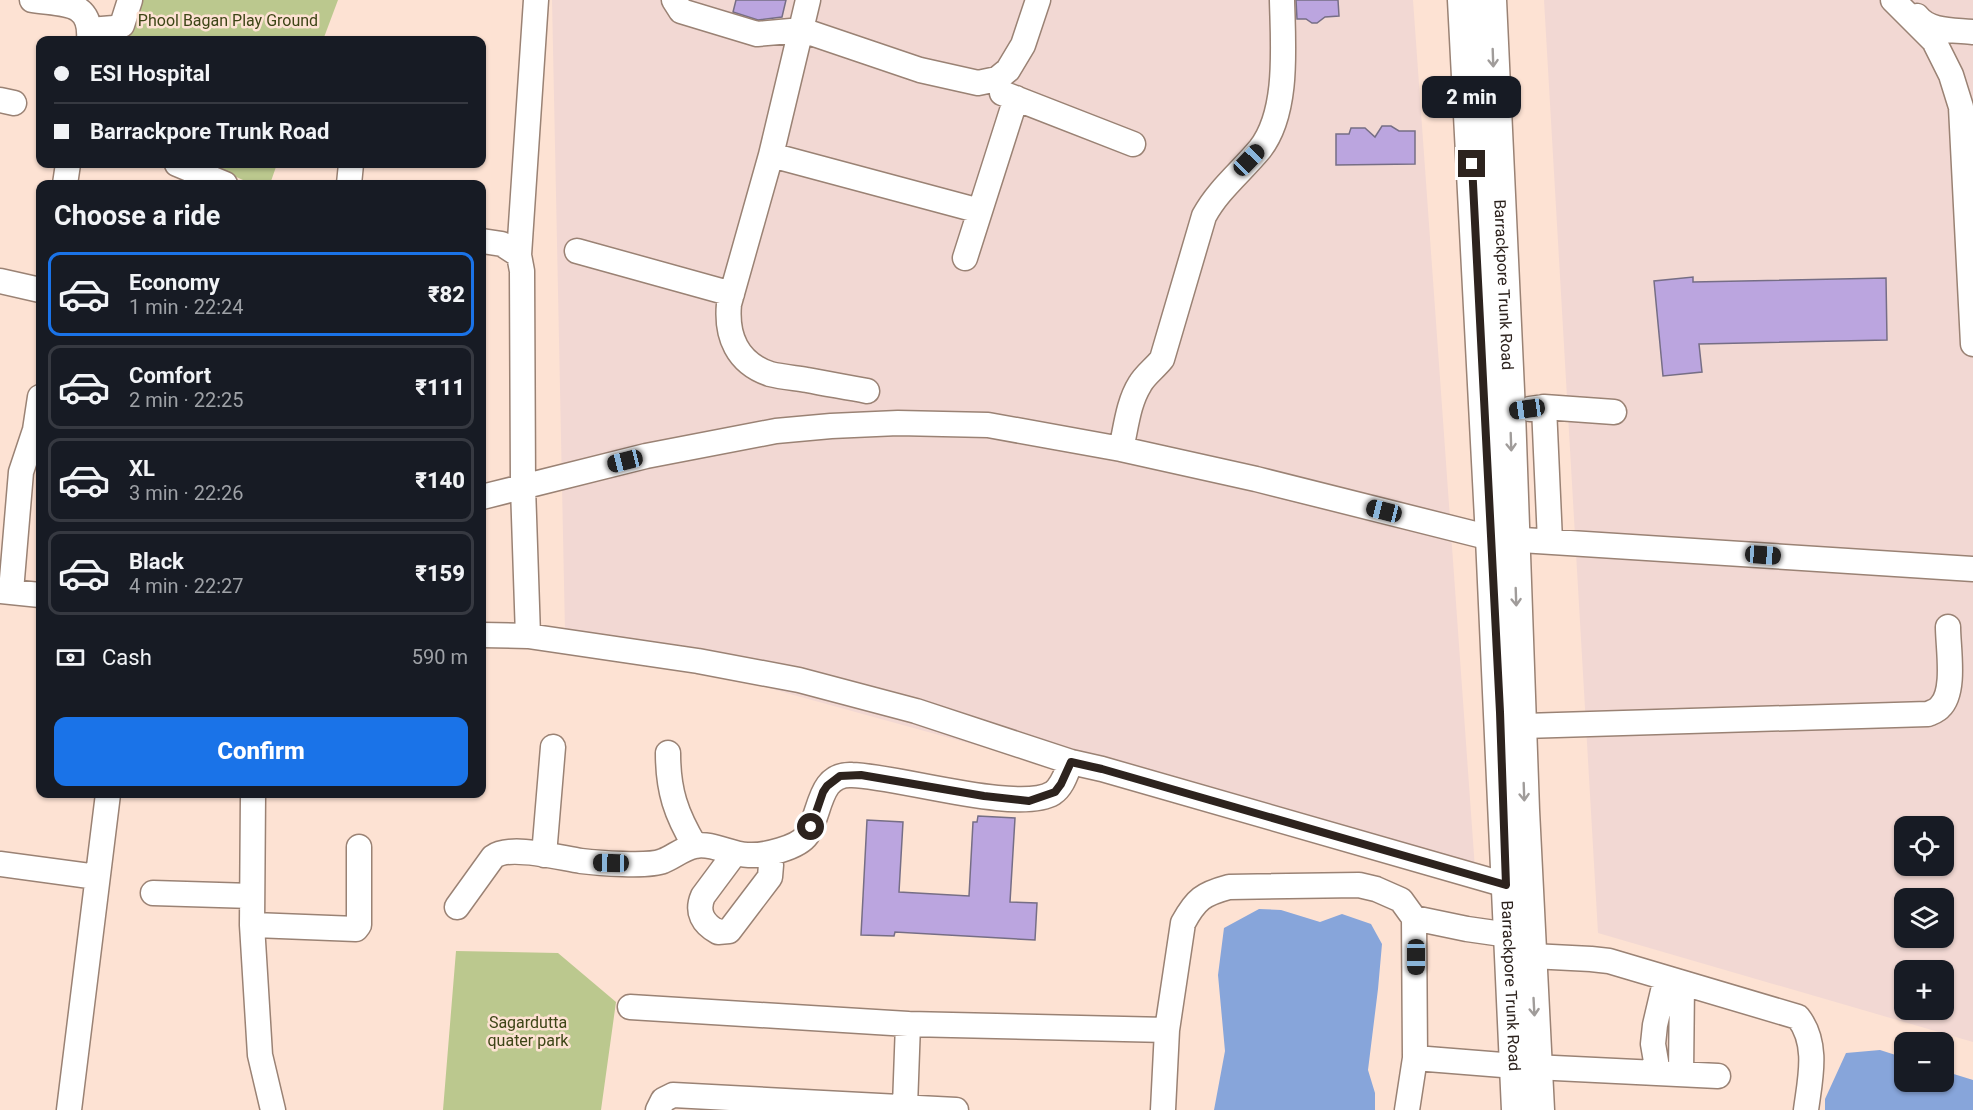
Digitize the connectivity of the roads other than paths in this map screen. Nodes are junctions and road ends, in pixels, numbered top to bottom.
1 (32, 0) edge
2 (130, 0) edge
3 (536, 0) edge
4 (674, 0) edge
5 (808, 0) edge
6 (1038, 0) edge
7 (1282, 0) edge
8 (1463, 0) edge
9 (1491, 0) edge
10 (1893, 0) edge
11 (1917, 0) edge
12 (801, 30) junction
13 (1973, 32) edge
14 (89, 35) edge
15 (978, 83) junction
16 (1016, 98) junction
17 (1133, 144) dead end
18 (771, 155) junction
19 (186, 173) edge
20 (211, 180) edge
21 (980, 211) junction
22 (486, 242) edge
23 (577, 251) dead end
24 (519, 255) junction
25 (965, 258) dead end
26 (0, 281) edge
27 (36, 289) edge
28 (732, 294) junction
29 (1973, 344) edge
30 (867, 391) dead end
31 (1544, 407) junction
32 (1510, 412) junction
33 (1614, 412) dead end
34 (36, 423) edge
35 (1121, 449) junction
36 (523, 487) junction
37 (9, 489) edge
38 (486, 496) edge
39 (1503, 538) junction
40 (1550, 541) junction
41 (1973, 568) edge
42 (6, 591) edge
43 (36, 595) edge
44 (1948, 627) dead end
45 (486, 635) edge
46 (528, 636) junction
47 (1521, 726) junction
48 (553, 747) dead end
49 (668, 753) dead end
50 (1071, 762) junction
51 (107, 798) edge
52 (253, 798) edge
53 (695, 846) junction
54 (358, 847) dead end
55 (735, 853) junction
56 (765, 854) junction
57 (544, 855) junction
58 (0, 864) edge
59 (97, 877) junction
60 (1517, 886) junction
61 (153, 893) dead end
62 (252, 896) junction
63 (457, 907) dead end
64 (1414, 918) junction
65 (252, 925) junction
66 (1509, 935) junction
67 (1532, 956) junction
68 (1674, 981) junction
69 (630, 1007) dead end
70 (908, 1024) junction
71 (1167, 1030) junction
72 (1415, 1058) junction
73 (1526, 1067) junction
74 (1669, 1073) junction
75 (1718, 1076) dead end
76 (905, 1106) junction
77 (69, 1110) edge
78 (273, 1110) edge
79 (658, 1110) edge
80 (956, 1110) edge
81 (1163, 1110) edge
82 (1407, 1110) edge
83 (1517, 1110) edge
84 (1539, 1110) edge
85 (1806, 1110) edge

1 - 14 street
2 - 14 street
3 - 24 street
4 - 12 street
5 - 12 street
6 - 15 street
7 - 35 street
8 - 39 main road, Barrackpore Trunk Road
9 -> 32 main road, Barrackpore Trunk Road
10 - 29 street
11 - 13 street
12 - 15 street
12 - 18 street
15 - 16 street
16 - 17 street
16 - 21 street
18 - 21 street
18 - 28 street
19 - 20 street
21 - 25 street
22 - 24 street
23 - 28 street
24 - 36 street
26 - 27 street
28 - 30 street
31 - 32 street
31 - 33 street
31 - 40 street
32 -> 39 main road, Barrackpore Trunk Road
34 - 37 street
35 - 36 street
35 - 39 street
36 - 38 street
36 - 46 street
37 - 42 street
39 - 40 street
39 -> 47 main road, Barrackpore Trunk Road
39 - 60 main road, Barrackpore Trunk Road
40 - 41 street
42 - 43 street
44 - 47 street
45 - 46 street
46 - 50 street
47 -> 60 main road, Barrackpore Trunk Road
48 - 57 street
49 - 53 street
50 - 56 street
50 - 60 street
51 - 59 street
52 - 62 street
53 - 55 street
53 - 57 street
54 - 65 street
55 - 56 street
55 - 56 street
57 - 63 street
58 - 59 street
59 - 77 street
60 - 66 main road, Barrackpore Trunk Road
60 - 67 main road, Barrackpore Trunk Road
61 - 62 street
62 - 65 street
64 - 66 street
64 - 71 street
64 - 72 street
65 - 78 street
66 - 73 main road, Barrackpore Trunk Road
67 - 68 street
67 -> 73 main road, Barrackpore Trunk Road
68 - 74 street
68 - 85 street
69 - 70 street
70 - 71 street
70 - 76 street
71 - 81 street
72 - 73 street
72 - 82 street
73 - 74 street
73 - 83 main road, Barrackpore Trunk Road
73 - 84 main road, Barrackpore Trunk Road
74 - 75 street
76 - 79 street
76 - 80 street

